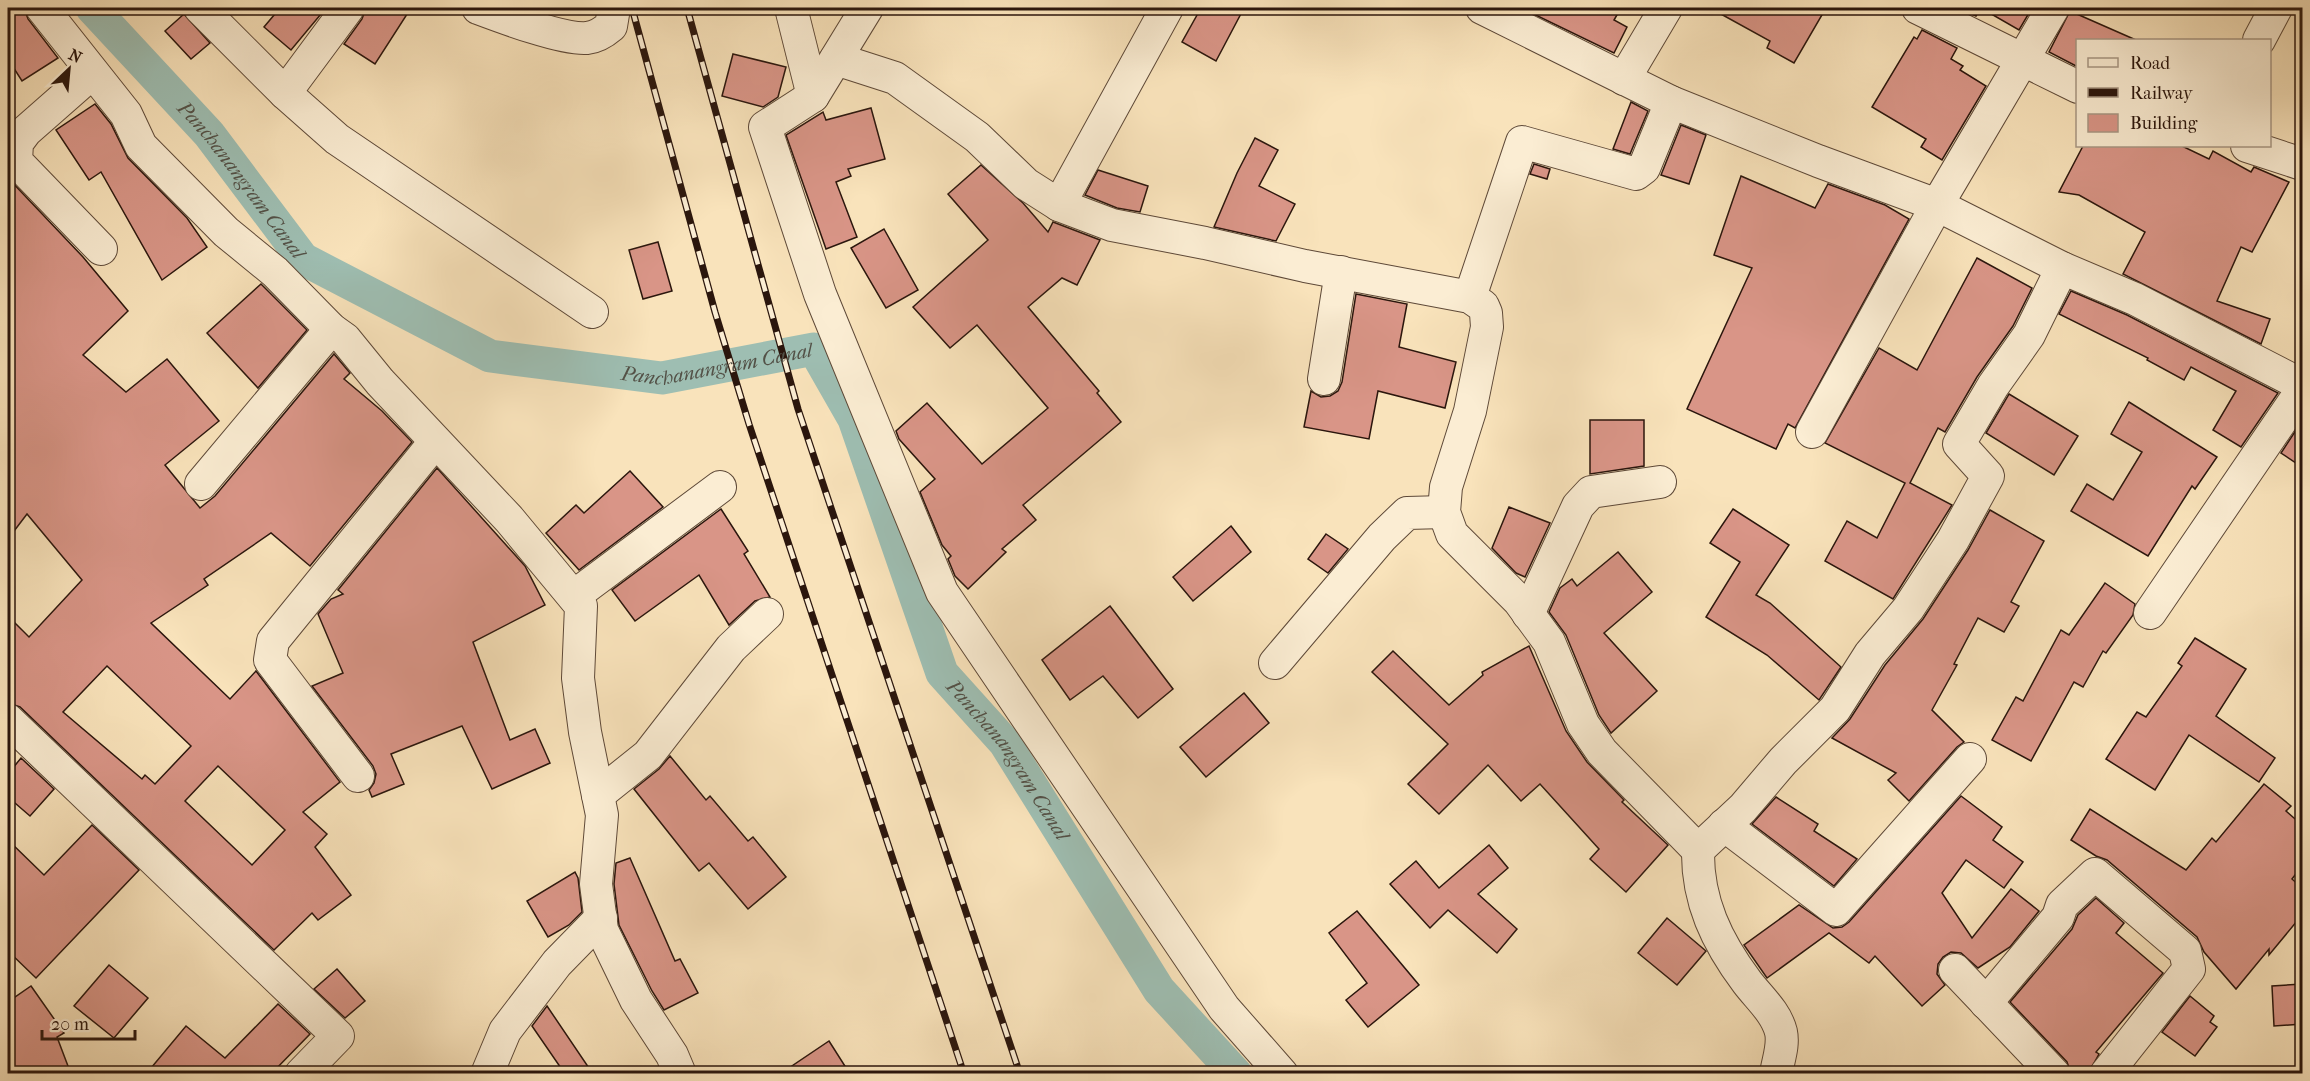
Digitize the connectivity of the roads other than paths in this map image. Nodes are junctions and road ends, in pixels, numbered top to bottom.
1 (42, 8) edge
2 (200, 8) edge
3 (348, 8) edge
4 (478, 8) edge
5 (614, 8) edge
6 (791, 8) edge
7 (867, 8) edge
8 (1167, 8) edge
9 (1482, 8) edge
10 (1666, 8) edge
11 (1918, 8) edge
12 (2053, 8) edge
13 (2276, 8) edge
14 (2260, 39) edge
15 (836, 59) junction
16 (2023, 60) junction
17 (92, 73) junction
18 (1624, 79) junction
19 (2076, 86) edge
20 (285, 93) junction
21 (813, 96) junction
22 (1671, 102) junction
23 (2252, 147) edge
24 (2298, 156) edge
25 (1059, 205) junction
26 (1937, 205) junction
27 (101, 249) dead end
28 (2062, 268) junction
29 (1341, 272) junction
30 (1470, 297) junction
31 (592, 312) dead end
32 (331, 329) junction
33 (1324, 379) dead end
34 (2302, 385) edge
35 (2302, 390) edge
36 (1812, 432) dead end
37 (435, 442) junction
38 (1660, 482) dead end
39 (201, 484) dead end
40 (720, 487) dead end
41 (1444, 512) junction
42 (574, 596) junction
43 (767, 614) dead end
44 (1528, 614) junction
45 (2150, 614) dead end
46 (1275, 663) dead end
47 (8, 720) edge
48 (1970, 759) dead end
49 (358, 776) dead end
50 (598, 795) junction
51 (1724, 825) junction
52 (1698, 850) junction
53 (601, 918) junction
54 (1955, 970) dead end
55 (1986, 1003) junction
56 (301, 1074) edge
57 (487, 1074) edge
58 (680, 1074) edge
59 (1282, 1074) edge
60 (1776, 1074) edge
61 (2054, 1074) edge
62 (2106, 1074) edge

1 - 17 street
2 - 20 street
3 - 20 street
4 - 5 street
6 - 21 street
7 - 15 street
8 - 25 street
9 - 18 street
10 - 18 street
11 - 16 street
12 - 16 street
13 - 14 street
15 - 21 street
15 - 25 street
16 - 19 street
16 - 26 street
17 - 27 street
17 - 32 street
18 - 22 street
20 - 31 street
21 - 59 street
22 - 26 street
22 - 30 street
23 - 24 street
25 - 29 street
26 - 28 street
26 - 36 street
28 - 34 street
28 - 51 street
29 - 30 street
29 - 33 street
30 - 41 street
32 - 37 street
32 - 39 street
35 - 45 street
37 - 42 street
37 - 49 street
38 - 44 street
40 - 42 street
41 - 44 street
41 - 46 street
42 - 50 street
43 - 50 street
44 - 52 street
47 - 56 street
48 - 51 street
50 - 53 street
51 - 52 street
52 - 60 street
53 - 57 street
53 - 58 street
54 - 55 street
55 - 61 street
55 - 62 street

